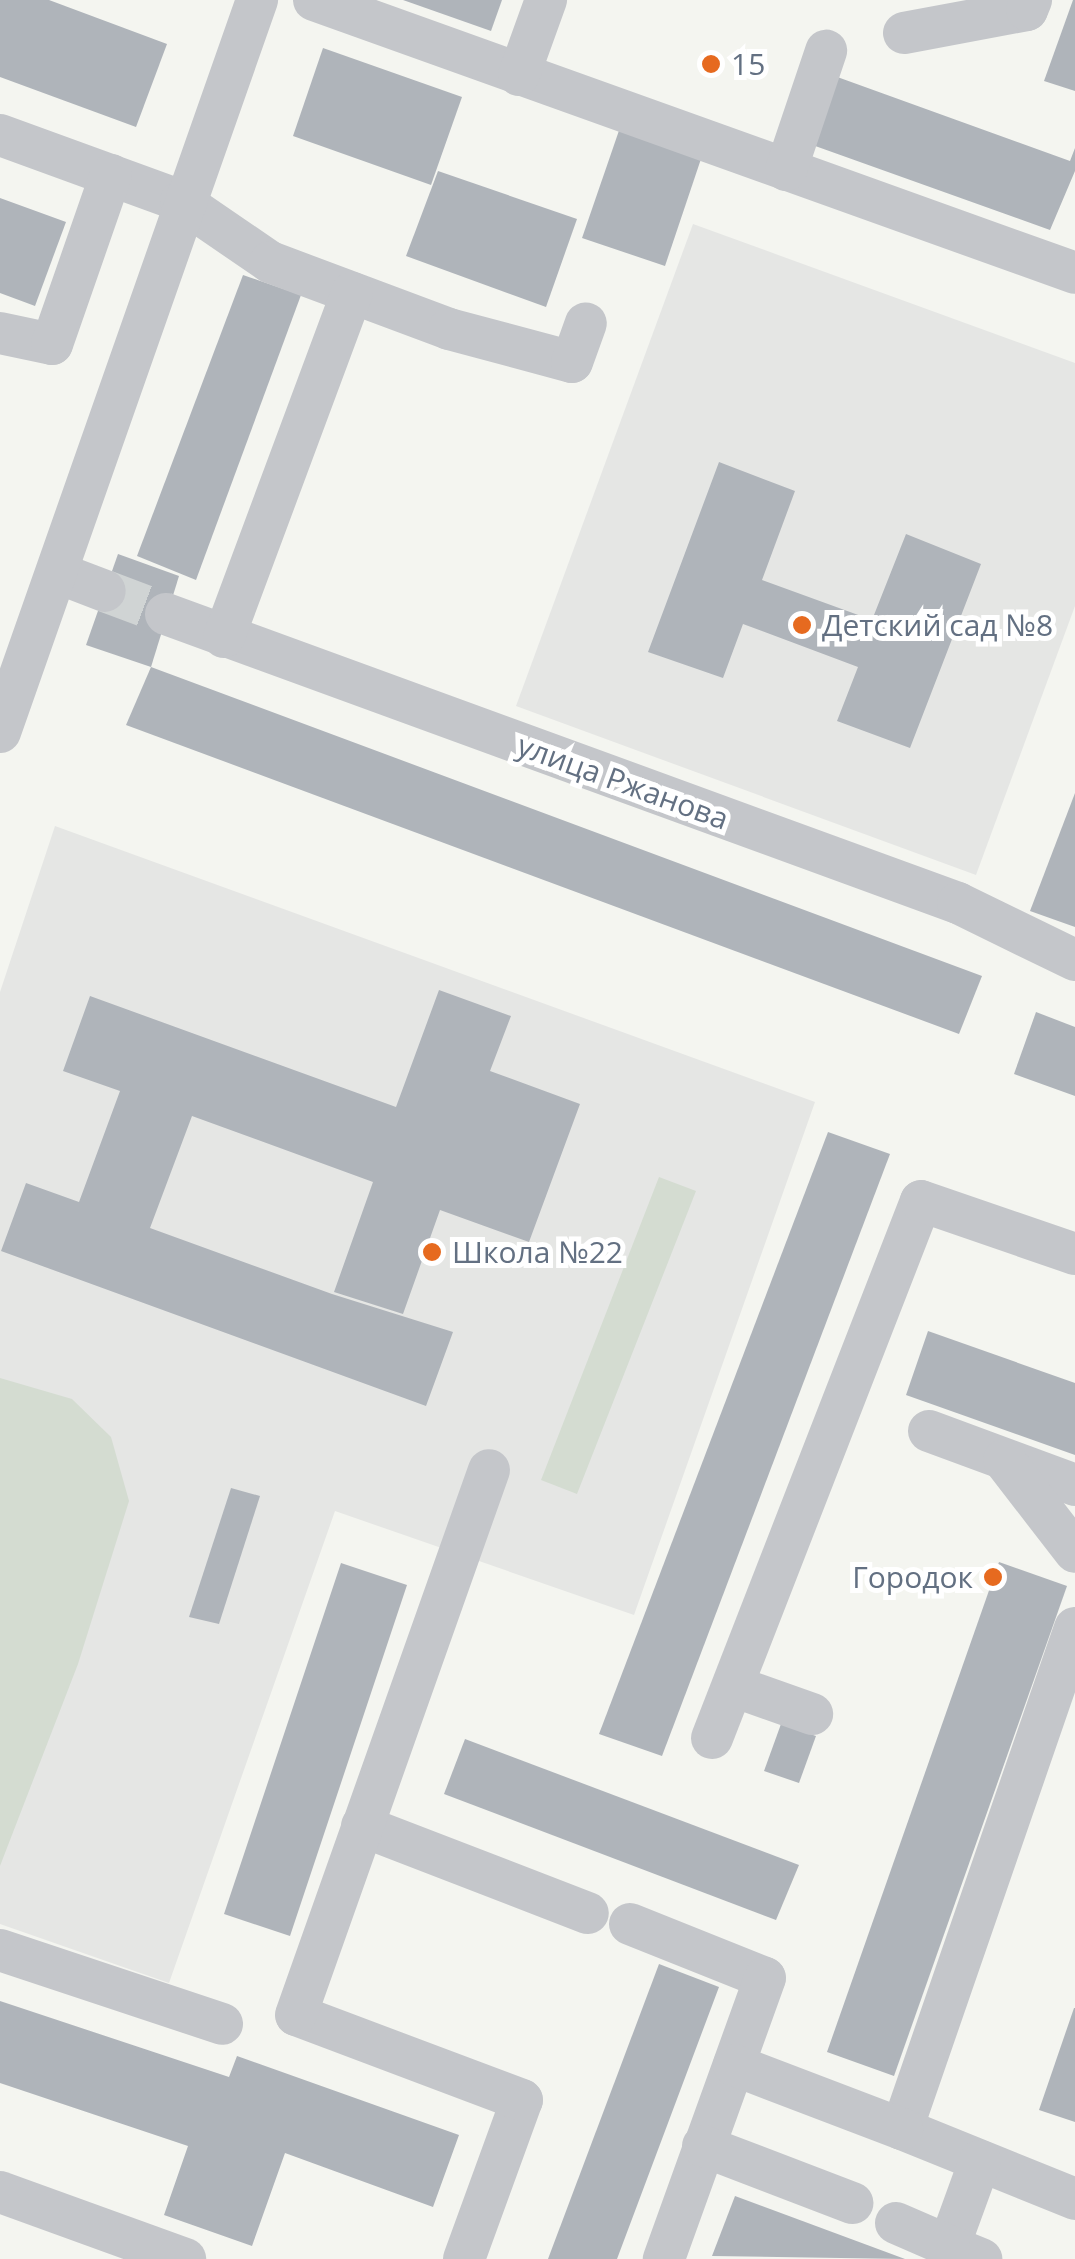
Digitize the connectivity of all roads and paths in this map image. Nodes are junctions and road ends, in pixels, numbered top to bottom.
1 (257, 0) edge
2 (314, 0) edge
3 (546, 0) edge
4 (1030, 0) edge
5 (904, 32) dead end
6 (826, 52) dead end
7 (519, 75) junction
8 (0, 135) edge
9 (786, 170) junction
10 (111, 175) junction
11 (181, 201) junction
12 (1075, 273) edge
13 (352, 294) junction
14 (586, 323) dead end
15 (4, 347) edge
16 (58, 573) junction
17 (105, 591) tunnel mouth
18 (166, 614) tunnel mouth
19 (224, 636) junction
20 (0, 732) edge
21 (1075, 960) edge
22 (1075, 1254) edge
23 (928, 1432) dead end
24 (1004, 1460) junction
25 (489, 1470) dead end
26 (1075, 1486) edge
27 (1075, 1552) edge
28 (1075, 1628) edge
29 (734, 1686) junction
30 (812, 1714) dead end
31 (712, 1738) dead end
32 (362, 1826) junction
33 (588, 1913) dead end
34 (630, 1924) dead end
35 (0, 1950) edge
36 (222, 2024) dead end
37 (734, 2065) junction
38 (902, 2129) junction
39 (703, 2146) junction
40 (980, 2161) junction
41 (0, 2192) edge
42 (1075, 2200) edge
43 (852, 2203) dead end
44 (896, 2223) dead end
45 (965, 2253) edge
46 (177, 2258) edge
47 (464, 2259) edge
48 (664, 2259) edge

1 - 11 street
2 - 7 street
3 - 7 street
4 - 5 street
6 - 9 street
7 - 9 street
8 - 10 street
9 - 12 street
10 - 11 street
10 - 15 street
11 - 13 street
11 - 16 street
13 - 14 street
13 - 19 street
16 - 17 street
16 - 20 street
18 - 19 street, улица Ржанова
19 - 21 street, улица Ржанова
22 - 29 street
23 - 24 street
24 - 26 street
24 - 27 street
25 - 32 street
28 - 38 street
29 - 30 street
29 - 31 street
32 - 33 street
32 - 47 street
34 - 37 street
35 - 36 street
37 - 38 street
37 - 39 street
38 - 40 street
39 - 43 street
39 - 48 street
40 - 42 street
40 - 45 street
41 - 46 street
44 - 45 street

